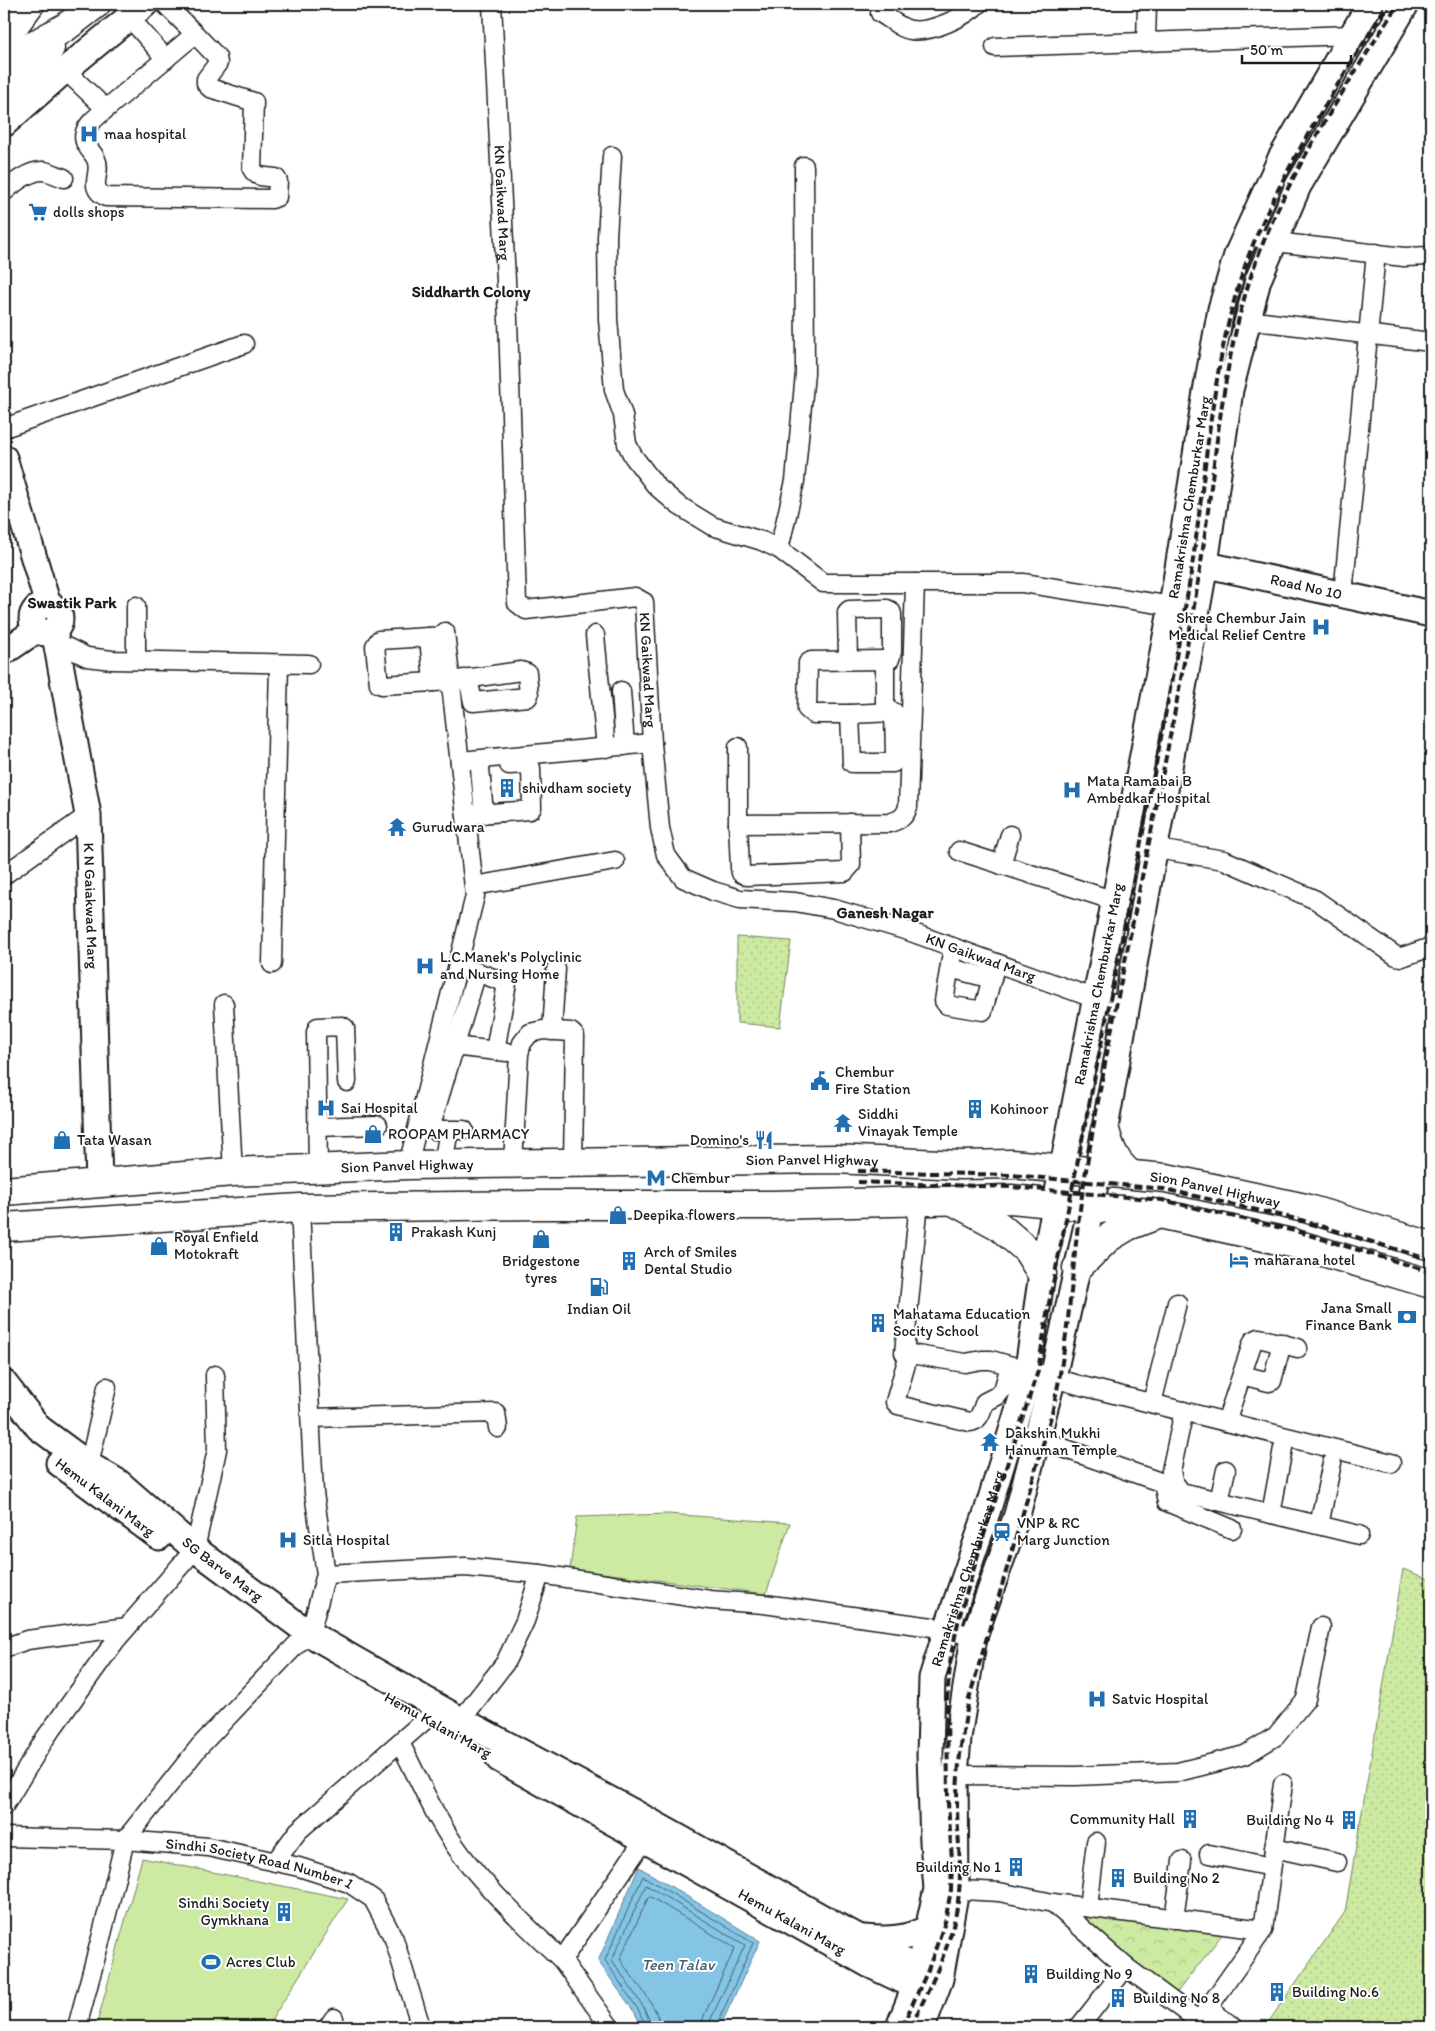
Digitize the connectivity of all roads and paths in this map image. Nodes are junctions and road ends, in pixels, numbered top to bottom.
1 (11, 4) edge
2 (30, 4) edge
3 (96, 4) edge
4 (165, 4) edge
5 (492, 4) edge
6 (978, 4) edge
7 (1147, 4) edge
8 (1370, 4) edge
9 (1406, 4) edge
10 (137, 11) edge
11 (880, 13) dead end
12 (66, 27) junction
13 (11, 31) edge
14 (195, 34) junction
15 (1352, 35) junction
16 (1146, 42) junction
17 (995, 47) dead end
18 (166, 59) junction
19 (4, 69) edge
20 (65, 70) junction
21 (4, 94) edge
22 (106, 109) junction
23 (4, 124) edge
24 (612, 156) dead end
25 (804, 166) dead end
26 (64, 178) dead end
27 (4, 192) edge
28 (1246, 235) junction
29 (1274, 242) junction
30 (1376, 253) junction
31 (1431, 256) edge
32 (1247, 320) junction
33 (1368, 334) junction
34 (1431, 342) edge
35 (244, 344) dead end
36 (4, 428) edge
37 (4, 458) edge
38 (4, 516) edge
39 (779, 550) junction
40 (1181, 559) junction
41 (1205, 564) junction
42 (869, 583) junction
43 (915, 583) junction
44 (1343, 594) junction
45 (136, 606) dead end
46 (1172, 606) junction
47 (870, 610) junction
48 (1431, 614) edge
49 (44, 624) junction
50 (892, 629) junction
51 (913, 629) junction
52 (440, 635) junction
53 (595, 635) dead end
54 (4, 640) edge
55 (4, 652) edge
56 (136, 660) junction
57 (848, 660) junction
58 (884, 660) junction
59 (279, 664) junction
60 (309, 664) dead end
61 (459, 680) junction
62 (433, 682) junction
63 (649, 689) junction
64 (621, 691) junction
65 (601, 692) junction
66 (896, 712) junction
67 (1151, 713) junction
68 (850, 714) junction
69 (1178, 717) junction
70 (902, 738) junction
71 (652, 743) junction
72 (625, 746) junction
73 (738, 747) dead end
74 (606, 748) junction
75 (461, 765) junction
76 (480, 768) junction
77 (484, 814) junction
78 (88, 815) junction
79 (466, 815) junction
80 (850, 823) junction
81 (738, 824) junction
82 (1010, 835) dead end
83 (1126, 844) junction
84 (1155, 848) junction
85 (959, 851) dead end
86 (615, 861) dead end
87 (1001, 865) junction
88 (4, 874) edge
89 (474, 886) junction
90 (1115, 901) junction
91 (953, 947) junction
92 (1431, 947) edge
93 (272, 964) dead end
94 (458, 966) junction
95 (950, 968) junction
96 (556, 969) dead end
97 (994, 971) junction
98 (477, 972) junction
99 (1096, 999) junction
100 (224, 1004) dead end
101 (1126, 1008) junction
102 (552, 1031) junction
103 (446, 1045) junction
104 (496, 1051) junction
105 (519, 1054) junction
106 (347, 1082) dead end
107 (378, 1125) dead end
108 (317, 1128) junction
109 (1105, 1130) junction
110 (512, 1163) junction
111 (573, 1163) junction
112 (443, 1164) junction
113 (408, 1165) junction
114 (318, 1168) junction
115 (1063, 1168) junction
116 (233, 1172) junction
117 (1098, 1172) junction
118 (1130, 1174) junction
119 (99, 1183) junction
120 (4, 1191) edge
121 (952, 1201) junction
122 (920, 1202) junction
123 (1056, 1204) junction
124 (1091, 1207) junction
125 (300, 1208) junction
126 (1160, 1214) junction
127 (4, 1227) edge
128 (1431, 1246) edge
129 (1077, 1268) junction
130 (1042, 1274) junction
131 (1431, 1284) edge
132 (1177, 1303) dead end
133 (904, 1353) dead end
134 (1019, 1368) junction
135 (214, 1375) dead end
136 (1242, 1375) junction
137 (1053, 1377) junction
138 (4, 1383) edge
139 (107, 1388) dead end
140 (1152, 1403) junction
141 (4, 1404) edge
142 (1184, 1411) junction
143 (311, 1418) junction
144 (1226, 1422) junction
145 (498, 1428) dead end
146 (1011, 1431) junction
147 (1036, 1438) junction
148 (1282, 1448) dead end
149 (1332, 1462) dead end
150 (1391, 1463) dead end
151 (1226, 1470) dead end
152 (83, 1471) junction
153 (1219, 1501) junction
154 (1271, 1514) junction
155 (1319, 1525) junction
156 (1232, 1529) dead end
157 (1359, 1535) dead end
158 (977, 1540) junction
159 (1005, 1550) junction
160 (192, 1554) junction
161 (326, 1574) junction
162 (540, 1574) junction
163 (128, 1627) junction
164 (1321, 1627) dead end
165 (947, 1629) junction
166 (974, 1636) junction
167 (304, 1639) junction
168 (4, 1648) edge
169 (434, 1714) junction
170 (462, 1720) junction
171 (958, 1738) junction
172 (931, 1739) junction
173 (400, 1743) junction
174 (955, 1775) junction
175 (1283, 1784) dead end
176 (4, 1806) edge
177 (649, 1832) junction
178 (4, 1837) edge
179 (125, 1840) junction
180 (944, 1842) junction
181 (1096, 1842) dead end
182 (1274, 1848) junction
183 (1209, 1854) dead end
184 (1182, 1861) dead end
185 (275, 1862) junction
186 (1337, 1862) dead end
187 (1271, 1867) junction
188 (946, 1889) junction
189 (1053, 1902) junction
190 (1088, 1907) junction
191 (1174, 1918) junction
192 (928, 1928) junction
193 (1262, 1930) junction
194 (859, 1938) junction
195 (562, 1960) junction
196 (1126, 1967) junction
197 (927, 1983) junction
198 (1200, 2019) edge
199 (77, 2027) edge
200 (421, 2027) edge
201 (610, 2027) edge
202 (899, 2027) edge
203 (922, 2027) edge
204 (1079, 2027) edge
205 (1233, 2027) edge

1 - 13 highway
2 - 13 highway
3 - 12 highway
4 - 14 street
5 - 63 street, KN Gaikwad Marg
6 - 11 street
7 - 16 street
8 - 15 main road, Ramakrishna Chemburkar Marg
9 - 29 main road, Ramakrishna Chemburkar Marg
10 - 18 street
10 - 20 main road
12 - 13 highway
12 - 21 highway
13 - 19 highway
14 - 18 street
14 - 22 street
15 - 16 street
15 - 28 main road, Ramakrishna Chemburkar Marg
16 - 17 street
18 - 22 street
20 - 22 street
20 - 23 main road
24 - 39 street
25 - 39 street
26 - 27 street
28 - 29 street
28 - 40 main road, Ramakrishna Chemburkar Marg
29 - 30 street
29 - 32 main road, Ramakrishna Chemburkar Marg
30 - 31 street
30 - 33 street
32 - 33 street
32 - 41 main road, Ramakrishna Chemburkar Marg
33 - 34 street
33 - 44 street
35 - 36 street
37 - 49 main road, K N Gaiakwad Marg
38 - 49 main road, K N Gaiakwad Marg
39 - 42 street
40 - 41 main road, Road No 10
40 - 46 main road, Ramakrishna Chemburkar Marg
41 - 44 main road, Road No 10
41 - 69 main road, Ramakrishna Chemburkar Marg
42 - 43 street
42 - 47 street
43 - 46 street
43 - 51 street
44 - 48 main road, Road No 10
45 - 56 street
46 - 67 main road, Ramakrishna Chemburkar Marg
47 - 50 street
47 - 57 street
49 - 54 main road
49 - 55 main road
49 - 56 street
49 - 78 main road, K N Gaiakwad Marg
50 - 51 street
50 - 58 street
51 - 66 street
52 - 61 street
52 - 62 street
52 - 62 street
53 - 65 street
56 - 59 street
57 - 58 street
57 - 68 street
58 - 66 street
59 - 60 street
59 - 93 street
61 - 62 street
61 - 75 street
63 - 64 street
63 - 71 street, KN Gaikwad Marg
64 - 65 street
64 - 72 street
65 - 74 street
66 - 68 street
66 - 70 street
67 - 69 main road
67 - 83 main road, Ramakrishna Chemburkar Marg
68 - 70 street
69 - 84 main road, Ramakrishna Chemburkar Marg
70 - 80 street
71 - 72 street
71 - 91 street, KN Gaikwad Marg
72 - 74 street
73 - 81 street
74 - 75 street
75 - 76 street
75 - 79 street
76 - 77 street
76 - 77 street
77 - 79 street
78 - 88 street
78 - 119 main road, K N Gaiakwad Marg
79 - 89 street
80 - 81 street
80 - 81 street
82 - 87 street
83 - 84 street
83 - 90 main road, Ramakrishna Chemburkar Marg
84 - 92 street
84 - 101 main road, Ramakrishna Chemburkar Marg
85 - 87 street
86 - 89 street
87 - 90 street
89 - 94 street
90 - 99 main road, Ramakrishna Chemburkar Marg
91 - 95 street
91 - 97 street, KN Gaikwad Marg
94 - 98 street
94 - 103 street
95 - 97 street
95 - 97 street
96 - 102 street
97 - 99 street, KN Gaikwad Marg
98 - 103 street
98 - 104 street
99 - 101 street, KN Gaikwad Marg
99 - 115 main road, Ramakrishna Chemburkar Marg
100 - 116 street
101 - 109 main road, Ramakrishna Chemburkar Marg
102 - 105 street
102 - 111 street
103 - 104 street
103 - 112 street
103 - 113 street
104 - 105 street
105 - 110 street
106 - 108 street
107 - 108 street
108 - 114 street
109 - 117 main road, Ramakrishna Chemburkar Marg
109 - 118 highway
110 - 111 highway, Sion Panvel Highway
110 - 112 highway, Sion Panvel Highway
111 - 115 highway, Sion Panvel Highway
112 - 113 highway, Sion Panvel Highway
113 - 114 highway, Sion Panvel Highway
114 - 116 highway, Sion Panvel Highway
115 - 117 highway, Sion Panvel Highway
115 - 123 main road, Ramakrishna Chemburkar Marg
116 - 119 highway, Sion Panvel Highway
117 - 118 highway, Sion Panvel Highway
117 - 124 main road, Ramakrishna Chemburkar Marg
118 - 128 highway, Sion Panvel Highway
119 - 120 highway, Sion Panvel Highway
121 - 122 highway
121 - 123 highway
121 - 130 highway
122 - 125 highway
122 - 133 street
123 - 124 highway
123 - 130 main road, Ramakrishna Chemburkar Marg
124 - 126 highway
124 - 129 main road, Ramakrishna Chemburkar Marg
125 - 127 highway
125 - 143 street
126 - 129 highway
126 - 131 highway
129 - 137 main road, Ramakrishna Chemburkar Marg
130 - 134 main road, Ramakrishna Chemburkar Marg
132 - 140 street
134 - 134 street
134 - 137 street
134 - 146 main road, Ramakrishna Chemburkar Marg
135 - 160 street
136 - 136 street
136 - 144 street
137 - 140 street
137 - 147 main road, Ramakrishna Chemburkar Marg
138 - 152 main road, SG Barve Marg
139 - 152 street
140 - 142 street
141 - 152 main road, Hemu Kalani Marg
142 - 144 street
142 - 153 street
143 - 145 street
143 - 161 street
144 - 150 street
146 - 147 street
146 - 158 main road, Ramakrishna Chemburkar Marg
147 - 156 street
147 - 159 main road, Ramakrishna Chemburkar Marg
148 - 154 street
149 - 155 street
151 - 153 street
152 - 160 main road, SG Barve Marg
153 - 154 street
154 - 155 street
155 - 157 street
158 - 159 street
158 - 165 main road, Ramakrishna Chemburkar Marg
159 - 166 main road, Ramakrishna Chemburkar Marg
160 - 163 street
160 - 167 main road, Hemu Kalani Marg
161 - 162 street
161 - 167 street
162 - 165 street
162 - 170 street
163 - 168 street
163 - 176 street
164 - 174 street
165 - 166 street
165 - 172 main road, Ramakrishna Chemburkar Marg
166 - 171 main road, Ramakrishna Chemburkar Marg
167 - 169 main road, Hemu Kalani Marg
167 - 179 street
169 - 170 main road
169 - 173 street
169 - 177 main road, Hemu Kalani Marg
170 - 177 main road
171 - 172 main road
171 - 174 main road, Ramakrishna Chemburkar Marg
172 - 180 main road, Ramakrishna Chemburkar Marg
173 - 185 street
173 - 195 street
174 - 180 main road, Ramakrishna Chemburkar Marg
175 - 182 street
177 - 194 main road
177 - 195 street
177 - 197 main road, Hemu Kalani Marg
178 - 179 street, Sindhi Society Road Number 1
179 - 185 street, Sindhi Society Road Number 1
179 - 199 street
180 - 188 main road, Ramakrishna Chemburkar Marg
181 - 190 street
182 - 186 street
182 - 187 street
183 - 187 street
184 - 191 street
185 - 200 street, Sindhi Society Road Number 1
187 - 193 street
188 - 189 street
188 - 192 main road, Ramakrishna Chemburkar Marg
188 - 197 main road, Ramakrishna Chemburkar Marg
189 - 190 street
189 - 196 street
190 - 191 street
191 - 193 street
192 - 194 main road
192 - 197 main road, Ramakrishna Chemburkar Marg
193 - 198 street
194 - 197 main road
195 - 201 street
196 - 198 street
196 - 204 street
197 - 202 main road
197 - 203 main road
198 - 205 street

